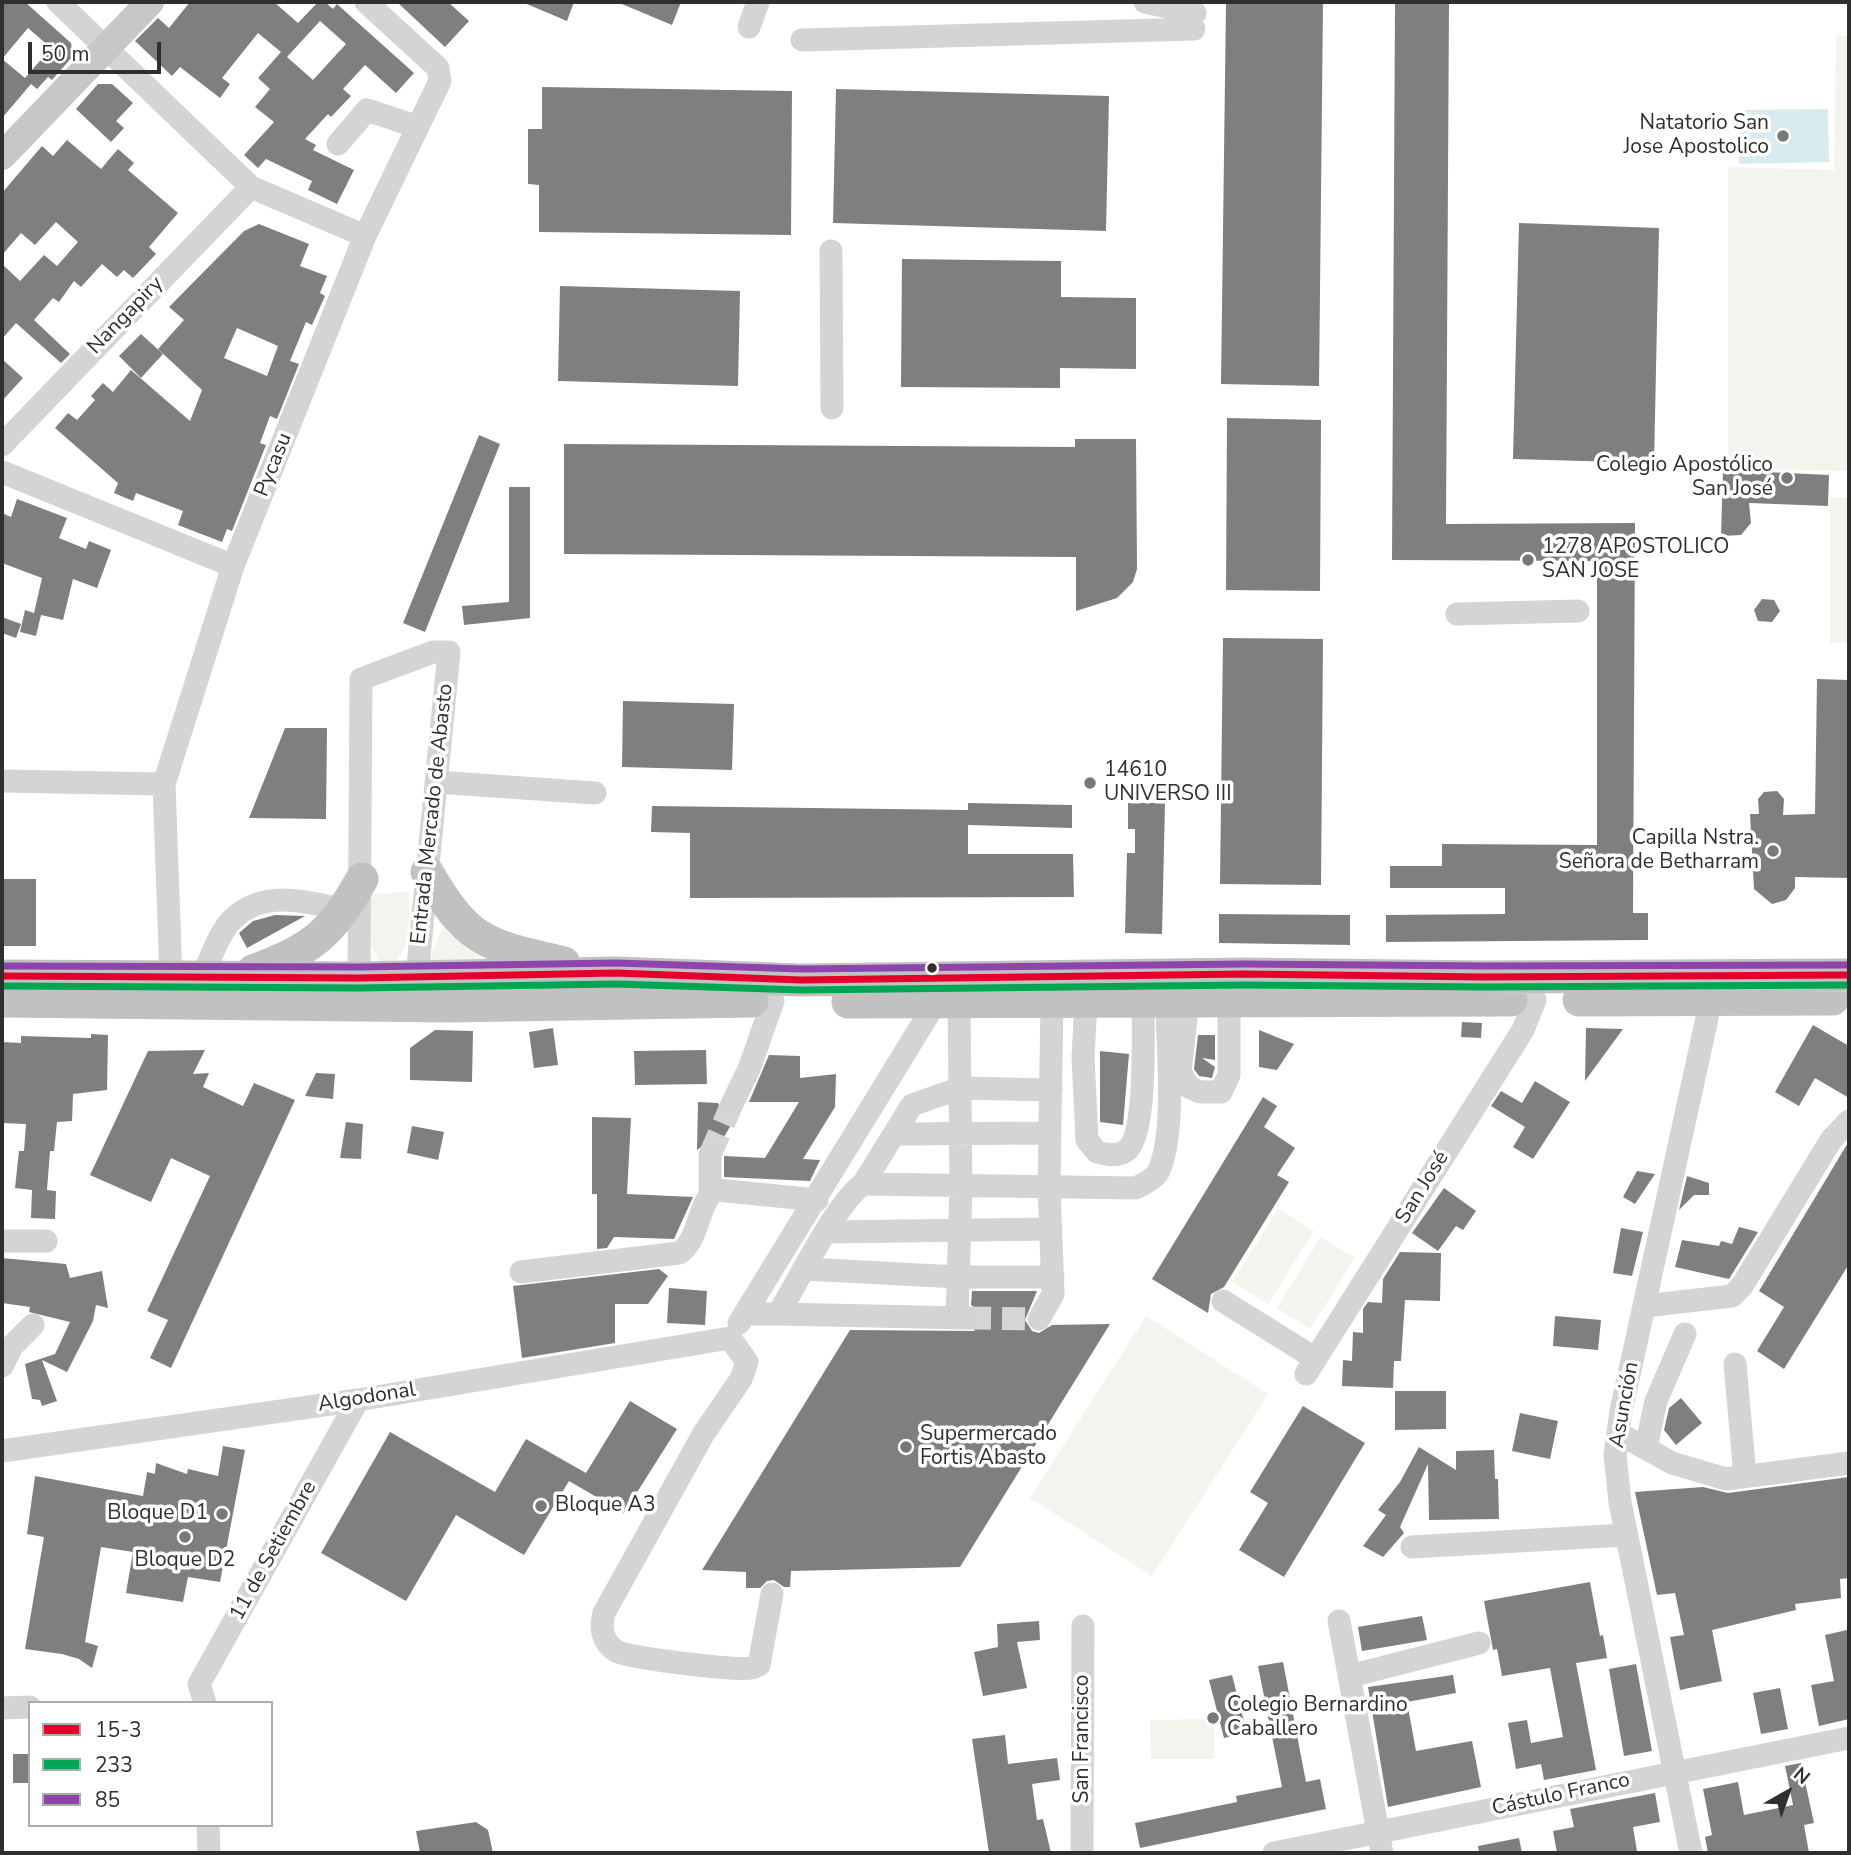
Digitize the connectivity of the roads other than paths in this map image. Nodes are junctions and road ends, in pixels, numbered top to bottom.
1 (58, 2) edge
2 (150, 2) edge
3 (366, 2) edge
4 (758, 2) edge
5 (1145, 2) edge
6 (1196, 12) edge
7 (749, 27) dead end
8 (802, 40) dead end
9 (106, 46) junction
10 (418, 128) junction
11 (338, 144) dead end
12 (2, 156) edge
13 (251, 187) junction
14 (365, 236) junction
15 (831, 251) dead end
16 (832, 408) dead end
17 (2, 445) edge
18 (2, 472) edge
19 (233, 566) junction
20 (1578, 611) dead end
21 (1457, 614) dead end
22 (2, 780) edge
23 (436, 782) junction
24 (164, 785) junction
25 (595, 793) dead end
26 (427, 872) junction
27 (362, 879) junction
28 (345, 910) junction
29 (607, 973) junction
30 (1849, 975) edge
31 (2, 976) edge
32 (417, 976) junction
33 (187, 977) junction
34 (239, 977) junction
35 (1180, 990) junction
36 (365, 993) junction
37 (1849, 999) edge
38 (2, 1000) edge
39 (1366, 1000) junction
40 (1535, 1000) junction
41 (1711, 1000) junction
42 (773, 1001) junction
43 (1228, 1001) junction
44 (948, 1002) junction
45 (1045, 1002) junction
46 (1086, 1002) junction
47 (1142, 1055) junction
48 (1167, 1056) junction
49 (960, 1088) junction
50 (1051, 1090) junction
51 (732, 1104) tunnel mouth
52 (1849, 1121) edge
53 (960, 1133) junction
54 (1050, 1133) junction
55 (894, 1134) junction
56 (710, 1155) tunnel mouth
57 (863, 1184) junction
58 (961, 1185) junction
59 (1049, 1185) junction
60 (710, 1194) junction
61 (817, 1200) junction
62 (1051, 1229) junction
63 (959, 1230) junction
64 (827, 1232) junction
65 (2, 1241) edge
66 (46, 1241) dead end
67 (805, 1269) junction
68 (521, 1272) dead end
69 (1053, 1276) junction
70 (958, 1277) junction
71 (1223, 1301) dead end
72 (1644, 1306) junction
73 (745, 1314) junction
74 (778, 1314) junction
75 (1038, 1320) dead end
76 (33, 1325) dead end
77 (1685, 1334) dead end
78 (730, 1338) junction
79 (1735, 1364) dead end
80 (2, 1366) edge
81 (358, 1400) junction
82 (1618, 1433) junction
83 (1646, 1448) junction
84 (2, 1451) edge
85 (1849, 1463) edge
86 (1745, 1476) junction
87 (1626, 1535) junction
88 (1412, 1547) dead end
89 (772, 1594) dead end
90 (1339, 1621) dead end
91 (1083, 1626) dead end
92 (1479, 1643) dead end
93 (1349, 1676) junction
94 (204, 1701) edge
95 (28, 1707) edge
96 (2, 1708) edge
97 (1849, 1738) edge
98 (1676, 1771) junction
99 (208, 1827) edge
100 (1380, 1844) edge
101 (209, 1853) edge
102 (1082, 1853) edge
103 (1273, 1853) edge
104 (1691, 1853) edge

1 - 9 street
2 - 9 main road
3 - 10 street, Pycasu
4 - 7 street
5 - 6 street
6 - 8 street
9 - 12 main road
9 - 13 street
10 - 11 street
10 - 14 street, Pycasu
13 - 14 street
13 - 17 street, Nangapiry
14 - 19 street, Pycasu
15 - 16 street
18 - 19 street
19 - 24 street, Pycasu
20 - 21 street
22 - 24 street
23 - 25 street
23 - 26 street, Entrada Mercado de Abasto
23 - 27 street, Entrada Mercado de Abasto
24 - 33 street, Pycasu
26 - 29 highway
26 - 32 street, Entrada Mercado de Abasto
27 - 28 highway
27 - 36 street
28 - 33 street
28 - 34 highway
29 - 32 highway
29 - 35 highway
30 - 35 highway
31 - 33 highway
32 - 36 highway
33 - 34 highway
34 - 36 highway
35 - 39 highway
35 - 43 highway
35 - 43 street
35 - 45 highway
35 - 46 highway
35 - 47 street
35 - 48 street
36 - 38 highway
36 - 42 highway
37 - 41 highway
39 - 40 highway
39 - 43 highway
40 - 41 highway
40 - 71 street, San José
41 - 72 street, Asunción
42 - 44 highway
42 - 51 street
44 - 45 highway
44 - 49 street
44 - 61 street
45 - 46 highway
45 - 50 street
46 - 47 street
47 - 48 street
48 - 59 street
49 - 50 street
49 - 53 street
49 - 55 street
50 - 54 street
52 - 72 street
53 - 54 street
53 - 55 street
53 - 58 street
54 - 59 street
55 - 57 street
56 - 60 street
57 - 58 street
57 - 64 street
58 - 59 street
58 - 63 street
59 - 62 street
60 - 61 street
60 - 68 street
61 - 73 street
62 - 63 street
62 - 69 street
63 - 64 street
63 - 70 street
64 - 67 street
65 - 66 street
67 - 70 street
67 - 74 street
69 - 70 street
69 - 75 street
70 - 74 street
72 - 82 street, Asunción
73 - 74 street
73 - 78 street
76 - 80 street
77 - 83 street
78 - 81 street, Algodonal
78 - 89 street
79 - 86 street
81 - 84 street, Algodonal
81 - 94 street, 11 de Setiembre
82 - 83 street
82 - 87 street, Asunción
83 - 86 street
85 - 86 street
87 - 88 street
87 - 98 street, Asunción
90 - 93 street
91 - 102 street, San Francisco
92 - 93 street
93 - 100 street
95 - 96 street
97 - 98 street, Cástulo Franco
98 - 100 street, Cástulo Franco
98 - 104 street, Asunción
99 - 101 street
100 - 103 street, Cástulo Franco

